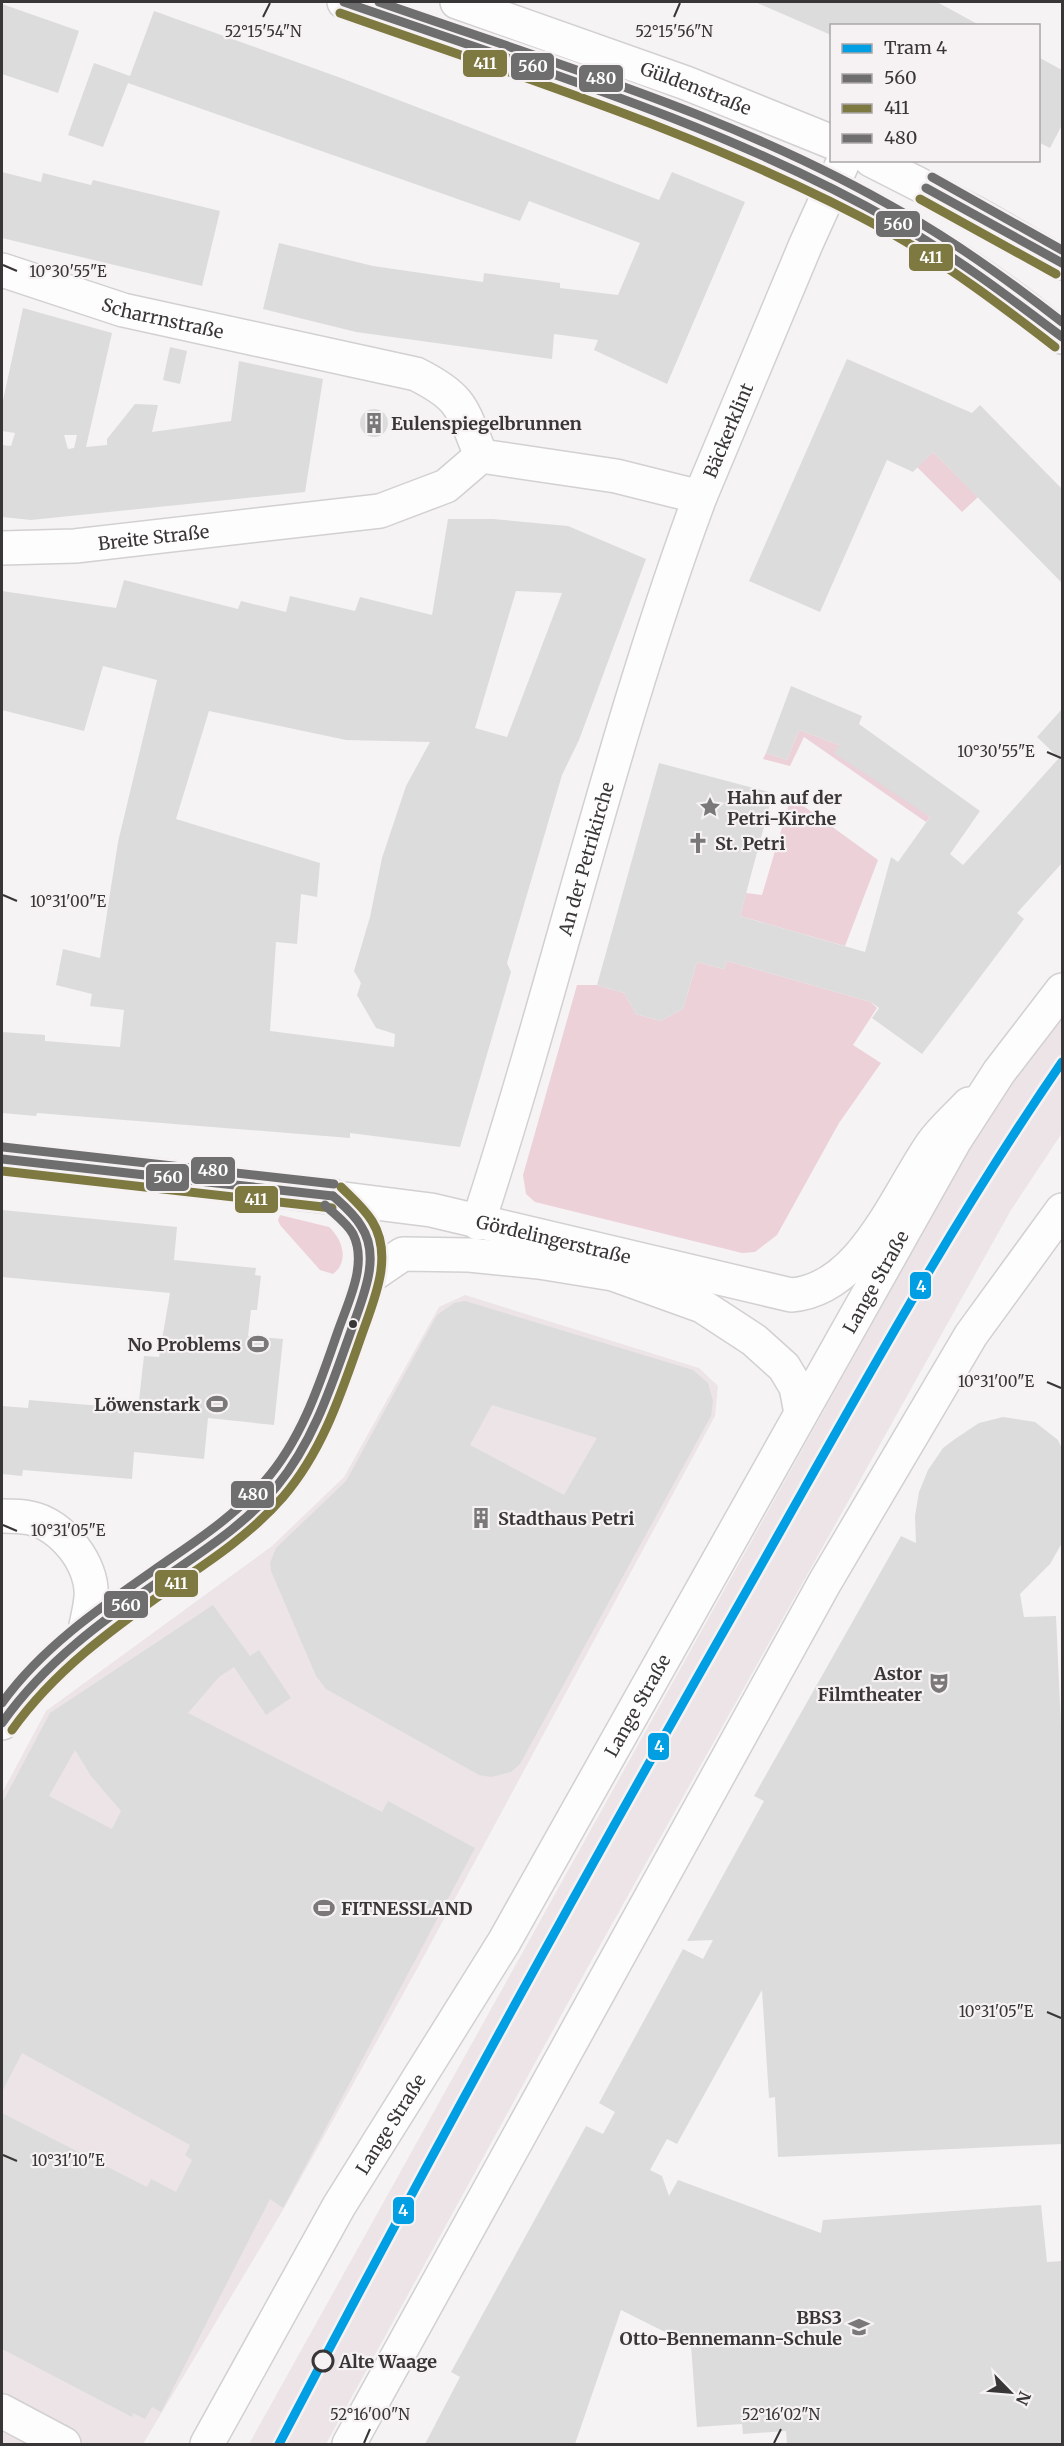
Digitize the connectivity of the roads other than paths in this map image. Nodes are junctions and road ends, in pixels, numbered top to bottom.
1 (344, 2) edge
2 (458, 2) edge
3 (830, 142) edge
4 (875, 162) edge
5 (838, 174) edge
6 (1062, 263) edge
7 (2, 270) edge
8 (1062, 337) edge
9 (481, 456) junction
10 (700, 497) junction
11 (2, 548) edge
12 (1062, 990) edge
13 (999, 1072) junction
14 (2, 1160) edge
15 (333, 1196) junction
16 (1062, 1210) edge
17 (478, 1223) junction
18 (369, 1277) junction
19 (801, 1413) junction
20 (2, 1516) edge
21 (84, 1639) junction
22 (2, 1723) edge
23 (2, 2411) edge
24 (208, 2440) edge
25 (64, 2445) edge
26 (349, 2445) edge

1 - 5 street, Güldenstraße
2 - 3 street, Güldenstraße
4 - 6 street
5 - 8 street, Güldenstraße
5 - 10 street, Bäckerklint
7 - 9 street, Scharrnstraße
9 - 10 street, Bäckerklint
9 - 11 street, Breite Straße
10 - 17 street, An der Petrikirche
12 - 13 street, Lange Straße
13 - 17 street, Gördelingerstraße
13 - 19 street, Lange Straße
14 - 15 street, Gördelingerstraße
15 - 17 street, Gördelingerstraße
15 - 18 street
16 - 26 street
18 - 19 street, Gördelingerstraße
18 - 21 street
19 - 24 street, Lange Straße
20 - 21 street
21 - 22 street
23 - 25 street

